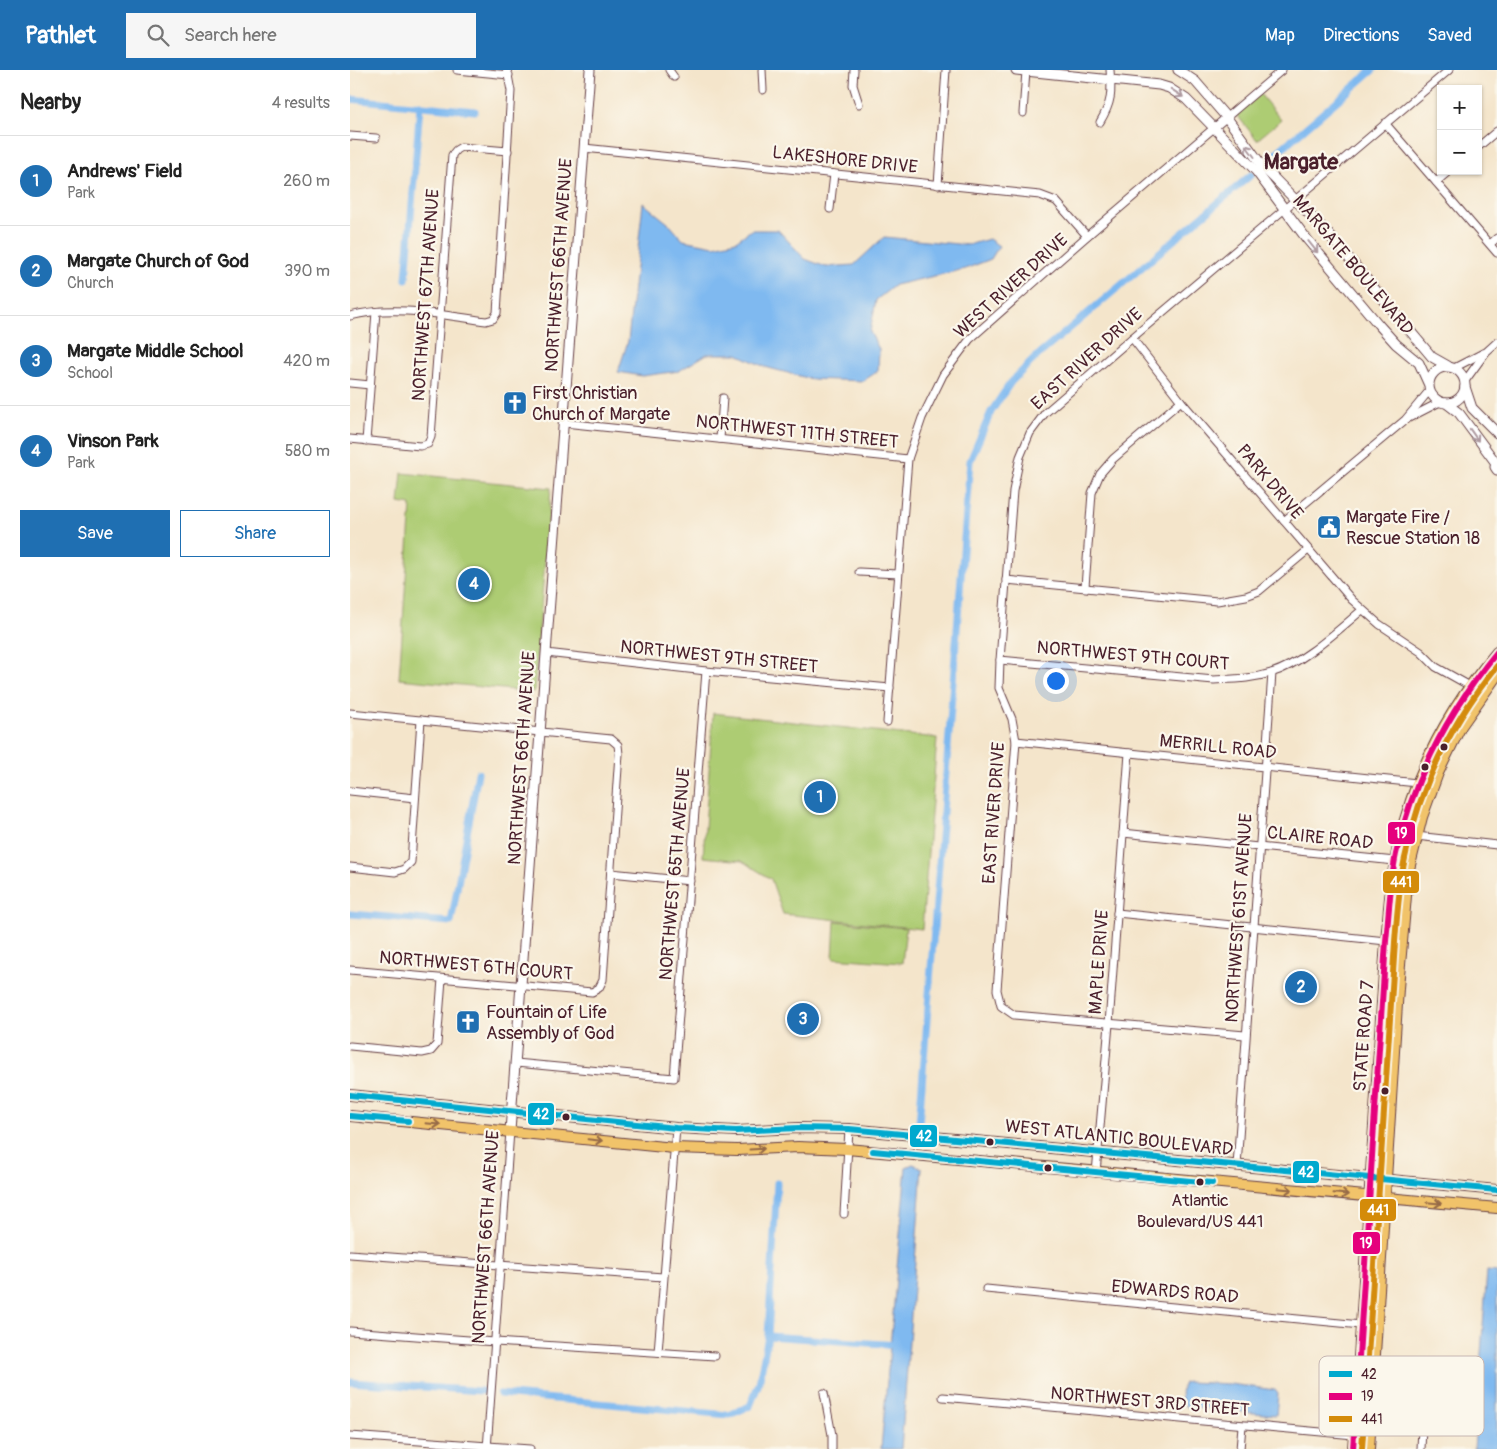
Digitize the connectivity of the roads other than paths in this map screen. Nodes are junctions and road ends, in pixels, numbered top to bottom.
1 (457, 70) edge
2 (590, 70) edge
3 (669, 70) edge
4 (762, 70) edge
5 (854, 70) edge
6 (946, 70) edge
7 (1016, 70) edge
8 (1178, 70) edge
9 (1282, 70) edge
10 (1449, 70) edge
11 (1026, 71) edge
12 (510, 72) edge
13 (1111, 75) edge
14 (674, 78) dead end
15 (763, 90) dead end
16 (859, 104) dead end
17 (1023, 113) dead end
18 (1227, 118) junction
19 (1100, 122) dead end
20 (1385, 124) junction
21 (1215, 128) junction
22 (1497, 131) edge
23 (350, 136) edge
24 (376, 138) dead end
25 (1482, 144) edge
26 (584, 148) junction
27 (508, 151) junction
28 (834, 174) junction
29 (1444, 175) edge
30 (1436, 182) junction
31 (938, 185) junction
32 (1295, 200) junction
33 (830, 209) dead end
34 (1284, 209) junction
35 (1087, 236) junction
36 (1497, 238) edge
37 (1490, 244) junction
38 (1497, 253) edge
39 (376, 312) junction
40 (439, 315) junction
41 (350, 316) edge
42 (1132, 338) junction
43 (1497, 342) edge
44 (1486, 352) junction
45 (1451, 367) junction
46 (350, 383) edge
47 (1465, 384) junction
48 (370, 385) junction
49 (1429, 387) junction
50 (723, 398) dead end
51 (1181, 400) junction
52 (1443, 402) junction
53 (1405, 420) junction
54 (564, 423) junction
55 (1497, 433) edge
56 (350, 439) edge
57 (720, 439) junction
58 (366, 441) junction
59 (908, 459) junction
60 (1497, 470) edge
61 (1284, 521) junction
62 (1308, 550) junction
63 (859, 572) dead end
64 (898, 574) junction
65 (1006, 580) junction
66 (1085, 587) junction
67 (1362, 610) junction
68 (1497, 652) edge
69 (546, 653) junction
70 (1000, 660) junction
71 (706, 671) junction
72 (1272, 673) junction
73 (1497, 675) edge
74 (1470, 686) junction
75 (890, 688) junction
76 (350, 713) edge
77 (421, 720) junction
78 (887, 722) dead end
79 (1462, 726) junction
80 (540, 732) junction
81 (1016, 741) junction
82 (1129, 753) junction
83 (1266, 767) junction
84 (1417, 783) junction
85 (350, 791) edge
86 (415, 798) junction
87 (1409, 806) junction
88 (1123, 833) junction
89 (1416, 836) junction
90 (1497, 845) edge
91 (1259, 847) junction
92 (1395, 861) junction
93 (350, 867) edge
94 (611, 873) junction
95 (690, 882) junction
96 (1388, 912) junction
97 (1117, 913) junction
98 (1254, 928) junction
99 (1386, 941) junction
100 (1401, 946) junction
101 (350, 970) edge
102 (1400, 970) junction
103 (442, 979) junction
104 (521, 986) junction
105 (1109, 1024) junction
106 (1245, 1035) junction
107 (350, 1046) edge
108 (516, 1063) junction
109 (350, 1095) edge
110 (512, 1112) junction
111 (350, 1116) edge
112 (676, 1128) junction
113 (849, 1129) junction
114 (510, 1131) junction
115 (674, 1148) junction
116 (847, 1149) junction
117 (1098, 1152) junction
118 (1237, 1166) junction
119 (1096, 1173) junction
120 (1371, 1178) junction
121 (1386, 1180) junction
122 (1497, 1190) edge
123 (1370, 1197) junction
124 (1385, 1198) junction
125 (1497, 1208) edge
126 (844, 1214) dead end
127 (350, 1254) edge
128 (500, 1265) junction
129 (663, 1277) junction
130 (986, 1289) dead end
131 (1361, 1325) junction
132 (350, 1331) edge
133 (494, 1342) junction
134 (658, 1352) junction
135 (715, 1356) dead end
136 (1359, 1356) edge
137 (1375, 1356) edge
138 (824, 1393) dead end
139 (944, 1397) dead end
140 (1242, 1426) junction
141 (1319, 1432) edge
142 (350, 1436) edge
143 (1354, 1436) edge
144 (1355, 1436) edge
145 (1370, 1436) edge
146 (1422, 1436) edge
147 (487, 1447) edge
148 (530, 1449) edge
149 (832, 1449) edge
150 (1240, 1449) edge
151 (1353, 1449) edge
152 (1364, 1449) edge
153 (1369, 1449) edge
154 (1422, 1449) edge

1 - 12 street
2 - 26 street, NORTHWEST 66TH AVENUE
3 - 14 street
4 - 15 street
5 - 16 street
6 - 31 street
7 - 11 street, MARGATE BOULEVARD
8 - 18 street, MARGATE BOULEVARD
9 - 18 street, WEST RIVER DRIVE
10 - 20 street, EAST RIVER DRIVE
11 - 13 street, MARGATE BOULEVARD
11 - 17 street
12 - 27 street
13 - 19 street
13 -> 21 street, MARGATE BOULEVARD
18 - 21 street, WEST RIVER DRIVE
32 -> 18 street, MARGATE BOULEVARD
20 - 30 street
20 - 32 street, EAST RIVER DRIVE
21 - 34 street, MARGATE BOULEVARD
21 - 35 street, WEST RIVER DRIVE
22 - 25 street
23 - 24 street
26 - 28 street, LAKESHORE DRIVE
26 - 54 street, NORTHWEST 66TH AVENUE
27 - 40 street, NORTHWEST 67TH AVENUE
27 - 40 street
28 - 31 street, LAKESHORE DRIVE
28 - 33 street
29 - 30 street
30 - 37 street
31 - 35 street, LAKESHORE DRIVE
32 - 34 street, EAST RIVER DRIVE
32 - 45 street, MARGATE BOULEVARD
34 - 42 street, EAST RIVER DRIVE
34 -> 49 street, MARGATE BOULEVARD
35 - 59 street, WEST RIVER DRIVE
36 - 37 street
37 - 38 street
39 - 40 street
39 - 41 street
39 - 48 street
40 - 58 street, NORTHWEST 67TH AVENUE
42 - 51 street, PARK DRIVE
42 - 65 street, EAST RIVER DRIVE
43 - 44 street
44 - 45 street
44 - 47 street
45 - 47 street
45 - 49 street
46 - 48 street
47 - 52 street
47 - 55 street
48 - 58 street
49 - 52 street
49 - 53 street
50 - 57 street
51 - 61 street, PARK DRIVE
51 - 66 street
52 - 53 street
52 -> 60 street
53 - 61 street
54 - 57 street, NORTHWEST 11TH STREET
54 - 69 street, NORTHWEST 66TH AVENUE
56 - 58 street
57 - 59 street, NORTHWEST 11TH STREET
59 - 64 street, WEST RIVER DRIVE
61 - 62 street, PARK DRIVE
62 - 66 street
62 - 67 street, PARK DRIVE
63 - 64 street
64 - 75 street, WEST RIVER DRIVE
65 - 66 street
65 - 70 street, EAST RIVER DRIVE
67 - 72 street, NORTHWEST 9TH COURT
67 - 74 street, PARK DRIVE
68 - 74 main road, STATE ROAD 7
69 - 71 street, NORTHWEST 9TH STREET
69 - 80 street, NORTHWEST 66TH AVENUE
70 - 72 street, NORTHWEST 9TH COURT
70 - 81 street, EAST RIVER DRIVE
71 - 75 street, NORTHWEST 9TH STREET
71 - 95 street, NORTHWEST 65TH AVENUE
72 - 83 street, NORTHWEST 61ST AVENUE
73 - 79 main road, STATE ROAD 7
74 - 79 main road
74 - 84 main road, STATE ROAD 7
75 - 78 street, WEST RIVER DRIVE
76 - 77 street
77 - 80 street
77 - 86 street
79 - 89 main road, STATE ROAD 7
80 - 94 street
80 - 104 street, NORTHWEST 66TH AVENUE
81 - 82 street, MERRILL ROAD
81 - 105 street, EAST RIVER DRIVE
82 - 83 street, MERRILL ROAD
82 - 88 street, MAPLE DRIVE
83 - 84 street, MERRILL ROAD
83 - 91 street, NORTHWEST 61ST AVENUE
84 - 87 main road, STATE ROAD 7
85 - 86 street
86 - 93 street
87 - 89 main road
87 - 92 main road, STATE ROAD 7
88 - 91 street, CLAIRE ROAD
88 - 97 street, MAPLE DRIVE
89 - 90 street
89 - 100 main road, STATE ROAD 7
91 - 92 street, CLAIRE ROAD
91 - 98 street, NORTHWEST 61ST AVENUE
92 - 96 main road, STATE ROAD 7
94 - 95 street
94 - 104 street, NORTHWEST 6TH COURT
95 - 108 street, NORTHWEST 65TH AVENUE
96 - 99 main road, STATE ROAD 7
96 - 100 main road
97 - 98 street
97 - 105 street, MAPLE DRIVE
98 - 99 street
98 - 106 street, NORTHWEST 61ST AVENUE
99 - 102 main road
99 - 120 main road, STATE ROAD 7
100 - 102 main road, STATE ROAD 7
101 - 103 street, NORTHWEST 6TH COURT
102 - 121 main road, STATE ROAD 7
103 - 104 street, NORTHWEST 6TH COURT
103 - 107 street
104 - 108 street, NORTHWEST 66TH AVENUE
105 - 106 street
105 - 117 street, MAPLE DRIVE
106 - 118 street, NORTHWEST 61ST AVENUE
108 - 110 street, NORTHWEST 66TH AVENUE
109 - 110 main road, WEST ATLANTIC BOULEVARD
110 - 112 main road, WEST ATLANTIC BOULEVARD
110 - 114 street, NORTHWEST 66TH AVENUE
111 -> 114 main road, WEST ATLANTIC BOULEVARD
112 - 113 main road, WEST ATLANTIC BOULEVARD
112 - 115 street
113 - 116 street
113 - 117 main road, WEST ATLANTIC BOULEVARD
114 -> 115 main road, WEST ATLANTIC BOULEVARD
114 - 128 street, NORTHWEST 66TH AVENUE
115 -> 116 main road, WEST ATLANTIC BOULEVARD
115 - 129 street
116 - 119 main road, WEST ATLANTIC BOULEVARD
116 - 126 street
117 - 118 main road, WEST ATLANTIC BOULEVARD
117 - 119 street, MAPLE DRIVE
118 - 120 main road, WEST ATLANTIC BOULEVARD
119 -> 123 main road, WEST ATLANTIC BOULEVARD
120 - 121 main road, WEST ATLANTIC BOULEVARD
120 - 123 main road, STATE ROAD 7
121 - 122 main road, WEST ATLANTIC BOULEVARD
121 - 124 main road, STATE ROAD 7
123 - 124 main road, WEST ATLANTIC BOULEVARD
123 - 131 main road, STATE ROAD 7
124 -> 125 main road, WEST ATLANTIC BOULEVARD
124 - 137 main road, STATE ROAD 7
127 - 128 street
128 - 129 street
128 - 133 street, NORTHWEST 66TH AVENUE
129 - 134 street
130 - 131 street, EDWARDS ROAD
131 - 136 main road, STATE ROAD 7
132 - 133 street
133 - 134 street
133 - 147 street, NORTHWEST 66TH AVENUE
134 - 135 street
138 - 149 street
139 - 140 street, NORTHWEST 3RD STREET
140 - 141 street, NORTHWEST 3RD STREET
140 - 150 street
142 - 147 street
143 - 151 main road, STATE ROAD 7
144 - 152 main road
145 - 153 main road, STATE ROAD 7
146 - 154 street
147 - 148 street

